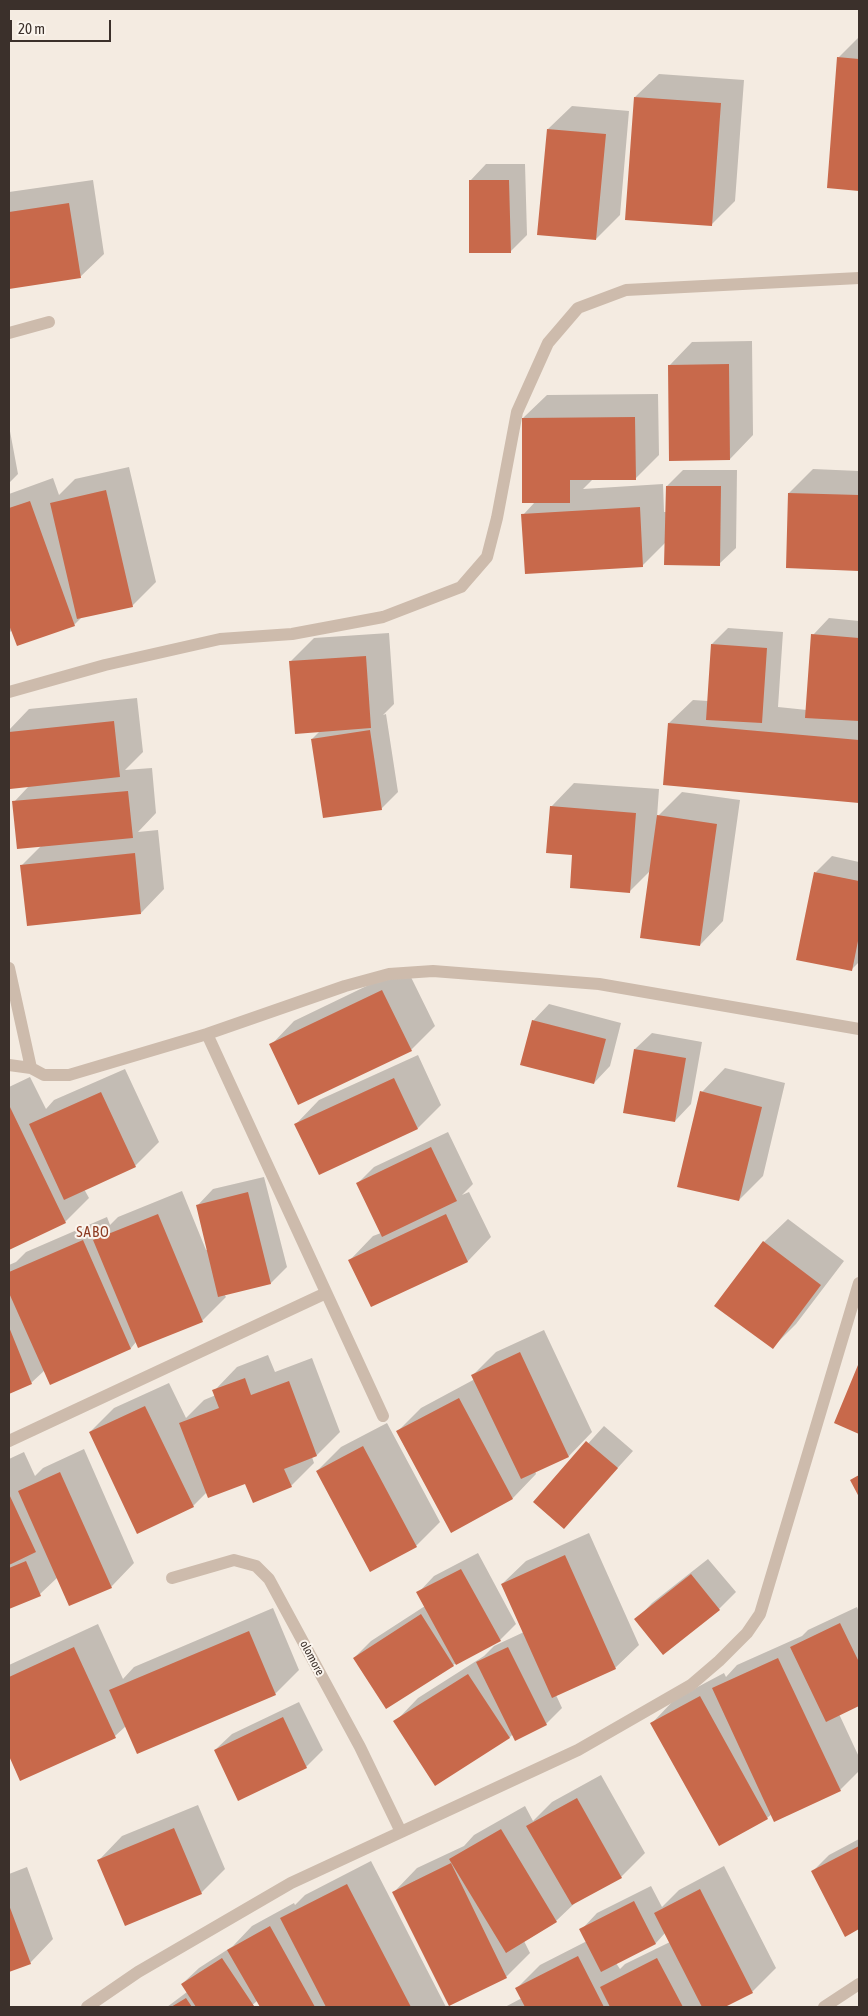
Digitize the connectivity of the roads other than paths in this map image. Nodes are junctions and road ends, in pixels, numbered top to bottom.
1 (859, 278) edge
2 (49, 322) dead end
3 (9, 333) edge
4 (9, 692) edge
5 (9, 968) edge
6 (859, 1029) edge
7 (207, 1034) junction
8 (9, 1065) edge
9 (31, 1068) junction
10 (859, 1283) edge
11 (326, 1293) junction
12 (383, 1416) dead end
13 (9, 1441) edge
14 (172, 1578) dead end
15 (401, 1832) junction
16 (859, 1984) edge
17 (87, 2007) edge
18 (824, 2007) edge

1 - 4 street
2 - 3 street
5 - 9 street
6 - 7 street
7 - 9 street
7 - 11 street
8 - 9 street
10 - 15 street
11 - 12 street
11 - 13 street
14 - 15 street, olomore
15 - 17 street
16 - 18 street

